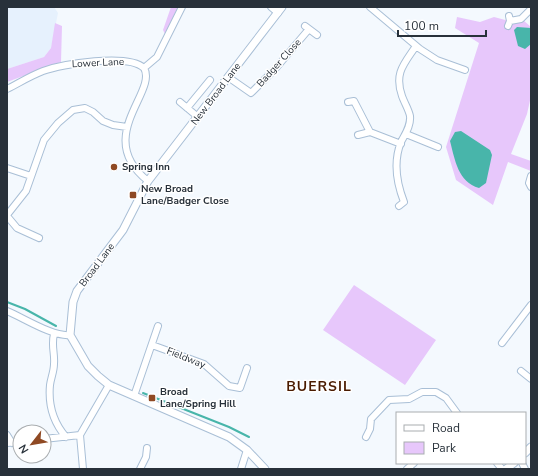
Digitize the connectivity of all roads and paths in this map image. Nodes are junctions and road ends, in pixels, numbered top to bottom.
1 (182, 7) edge
2 (271, 7) edge
3 (370, 7) edge
4 (531, 9) edge
5 (280, 10) edge
6 (509, 21) dead end
7 (316, 35) dead end
8 (416, 46) junction
9 (144, 68) junction
10 (465, 70) dead end
11 (228, 77) junction
12 (210, 80) dead end
13 (7, 89) edge
14 (353, 101) dead end
15 (180, 102) dead end
16 (187, 108) junction
17 (198, 117) junction
18 (127, 127) junction
19 (370, 132) junction
20 (406, 134) junction
21 (358, 135) dead end
22 (401, 144) junction
23 (438, 147) dead end
24 (7, 168) edge
25 (31, 176) junction
26 (531, 176) edge
27 (148, 181) junction
28 (531, 187) edge
29 (399, 206) dead end
30 (7, 215) edge
31 (38, 238) dead end
32 (531, 306) edge
33 (7, 311) edge
34 (158, 326) dead end
35 (54, 334) junction
36 (70, 335) junction
37 (502, 343) dead end
38 (152, 345) junction
39 (247, 368) dead end
40 (521, 370) dead end
41 (531, 379) edge
42 (109, 385) junction
43 (134, 396) junction
44 (457, 412) edge
45 (7, 435) edge
46 (80, 435) junction
47 (66, 437) junction
48 (52, 438) edge
49 (366, 438) dead end
50 (9, 443) edge
51 (147, 448) dead end
52 (247, 450) junction
53 (83, 469) edge
54 (140, 469) edge
55 (241, 469) edge
56 (265, 469) edge

1 - 9 street
2 - 5 street
3 - 8 street
4 - 6 street
5 - 11 main road, New Broad Lane
7 - 11 street, Badger Close
8 - 10 street
8 - 20 street
9 - 13 street, Lower Lane
9 - 18 street
11 - 17 main road, New Broad Lane
12 - 16 street
14 - 19 street
15 - 16 street
16 - 17 street
17 - 27 main road, New Broad Lane
18 - 25 street
18 - 27 street
19 - 21 street
19 - 22 street
20 - 22 street
20 - 23 street
22 - 29 street
24 - 25 street
25 - 30 street
26 - 28 street
27 - 36 main road, Broad Lane
30 - 31 street
32 - 37 street
33 - 35 street
34 - 38 street
35 - 36 street
35 - 47 street
36 - 42 main road
38 - 39 street, Fieldway
38 - 43 street
40 - 41 street
42 - 43 main road
42 - 46 street
43 - 52 main road
44 - 49 street
45 - 50 street
46 - 47 street
46 - 53 street
47 - 48 street
51 - 54 street
52 - 55 street
52 - 56 main road

